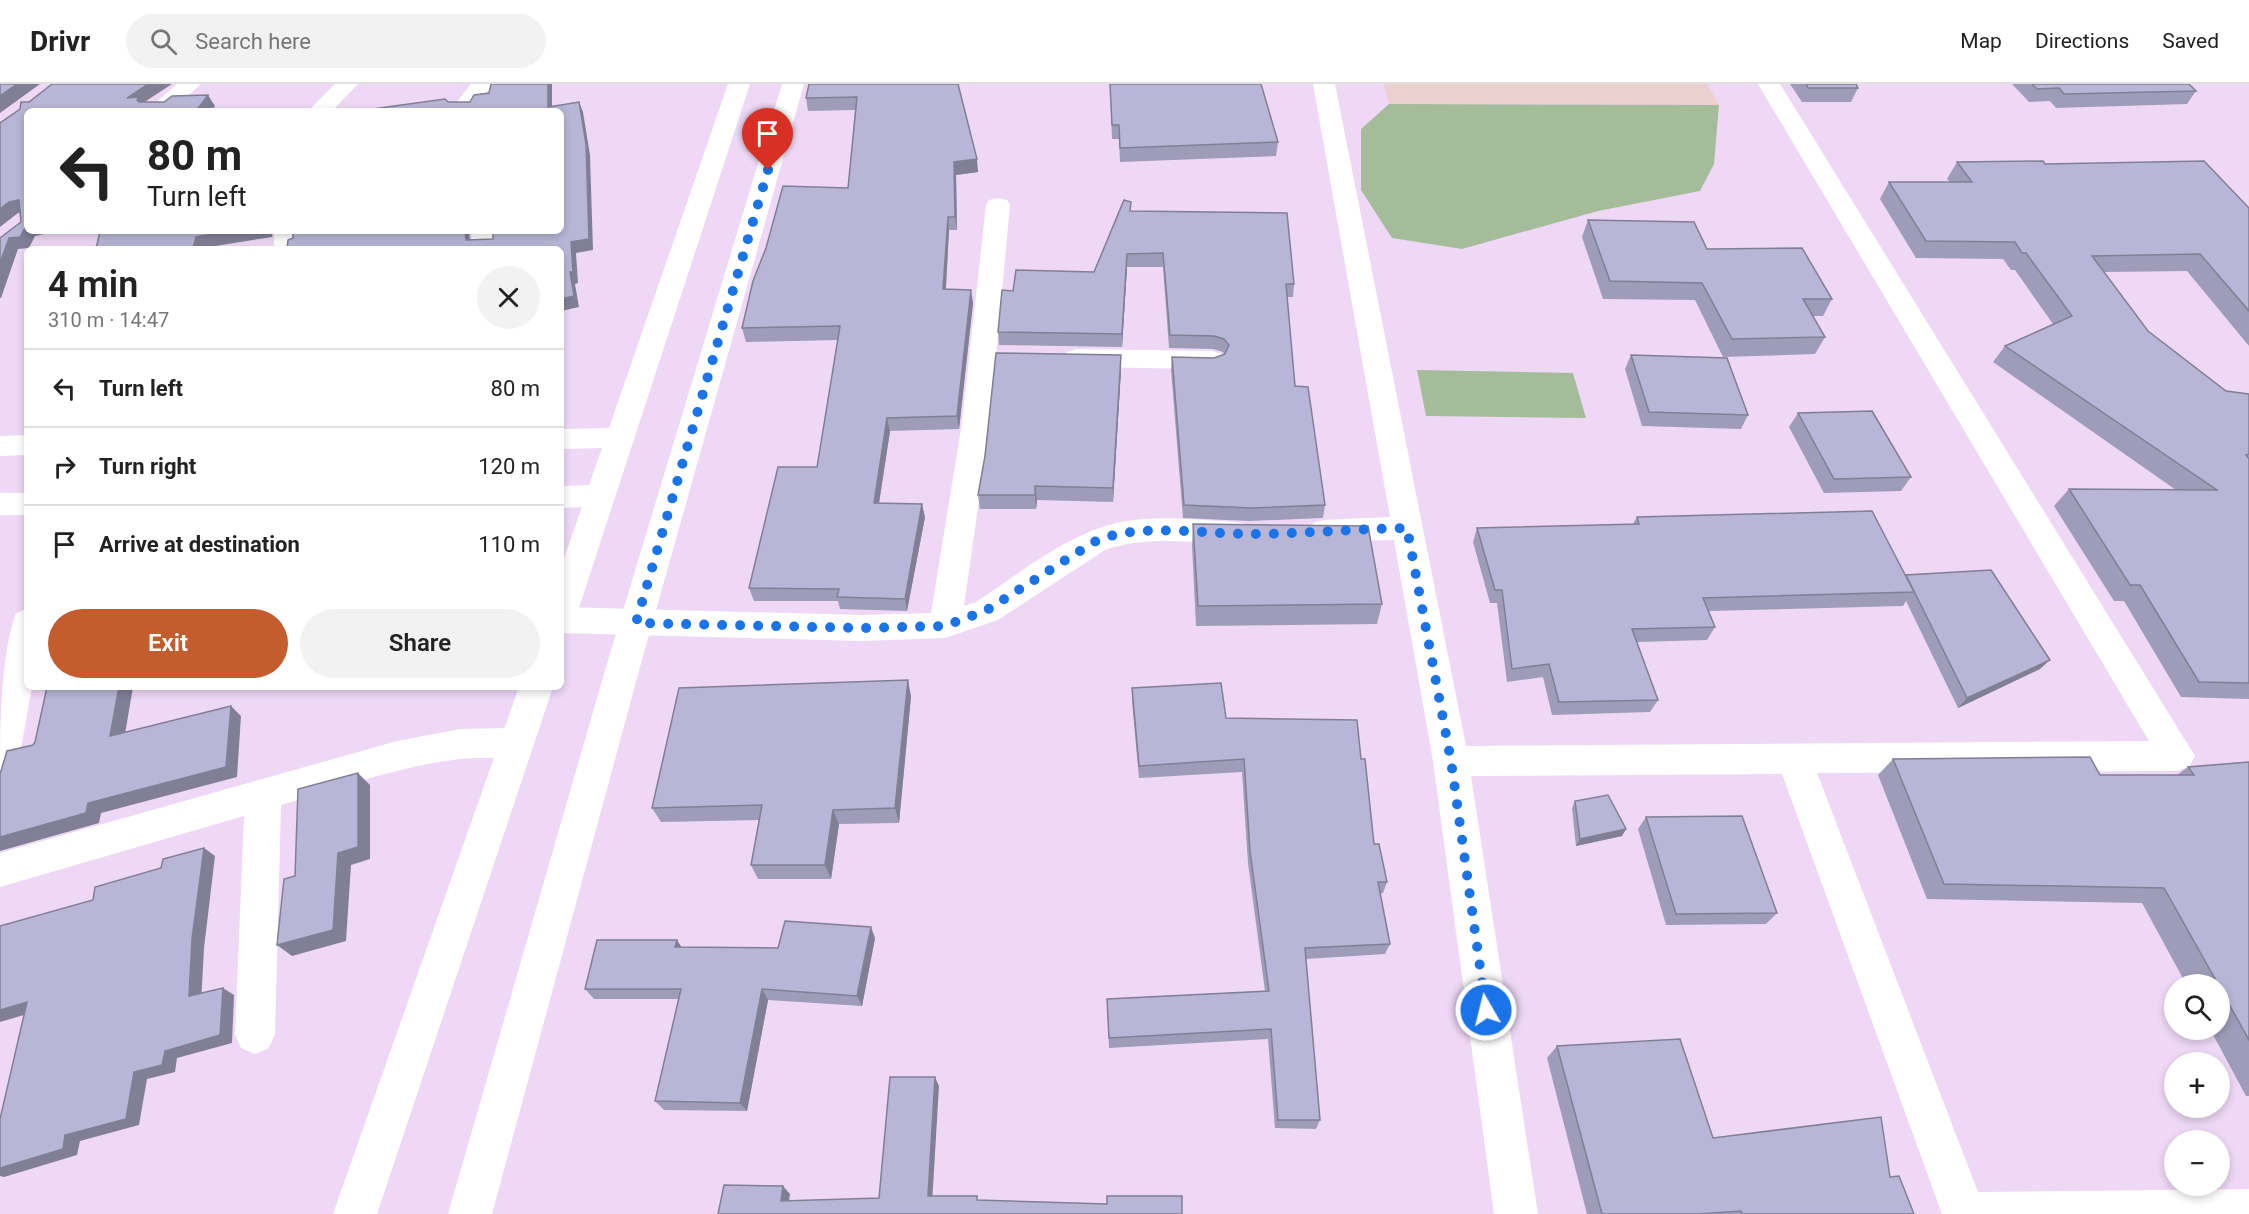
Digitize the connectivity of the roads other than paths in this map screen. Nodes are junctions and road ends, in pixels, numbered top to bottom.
1 (190, 84) edge
2 (347, 84) edge
3 (483, 84) edge
4 (739, 84) edge
5 (793, 84) edge
6 (1324, 84) edge
7 (1769, 84) edge
8 (161, 108) edge
9 (322, 108) edge
10 (463, 108) edge
11 (998, 205) dead end
12 (1051, 357) edge
13 (1212, 360) edge
14 (619, 438) junction
15 (564, 439) edge
16 (24, 445) edge
17 (0, 446) edge
18 (564, 496) edge
19 (600, 496) junction
20 (0, 504) edge
21 (24, 504) edge
22 (1407, 528) junction
23 (1299, 532) edge
24 (1263, 533) edge
25 (564, 605) edge
26 (564, 620) edge
27 (636, 623) junction
28 (945, 626) junction
29 (24, 638) edge
30 (535, 690) edge
31 (516, 743) junction
32 (1794, 759) junction
33 (1451, 761) junction
34 (0, 765) edge
35 (263, 794) junction
36 (0, 870) edge
37 (255, 1034) dead end
38 (2249, 1211) edge
39 (354, 1214) edge
40 (470, 1214) edge
41 (1516, 1214) edge
42 (1964, 1214) edge

1 - 8 street
2 - 9 street
3 - 10 street
4 - 14 street
5 - 27 street
6 - 22 street
7 - 32 street
11 - 28 street
12 - 13 street
14 - 15 street
14 - 19 street
16 - 17 street
18 - 19 street
19 - 25 street
20 - 21 street
22 - 23 street
22 - 33 street
24 - 28 street
26 - 27 street
27 - 28 street
27 - 40 street
29 - 34 street
30 - 31 street
31 - 35 street
31 - 39 street
32 - 33 street
32 - 42 street
33 - 41 street
35 - 36 street
35 - 37 street
38 - 42 street

